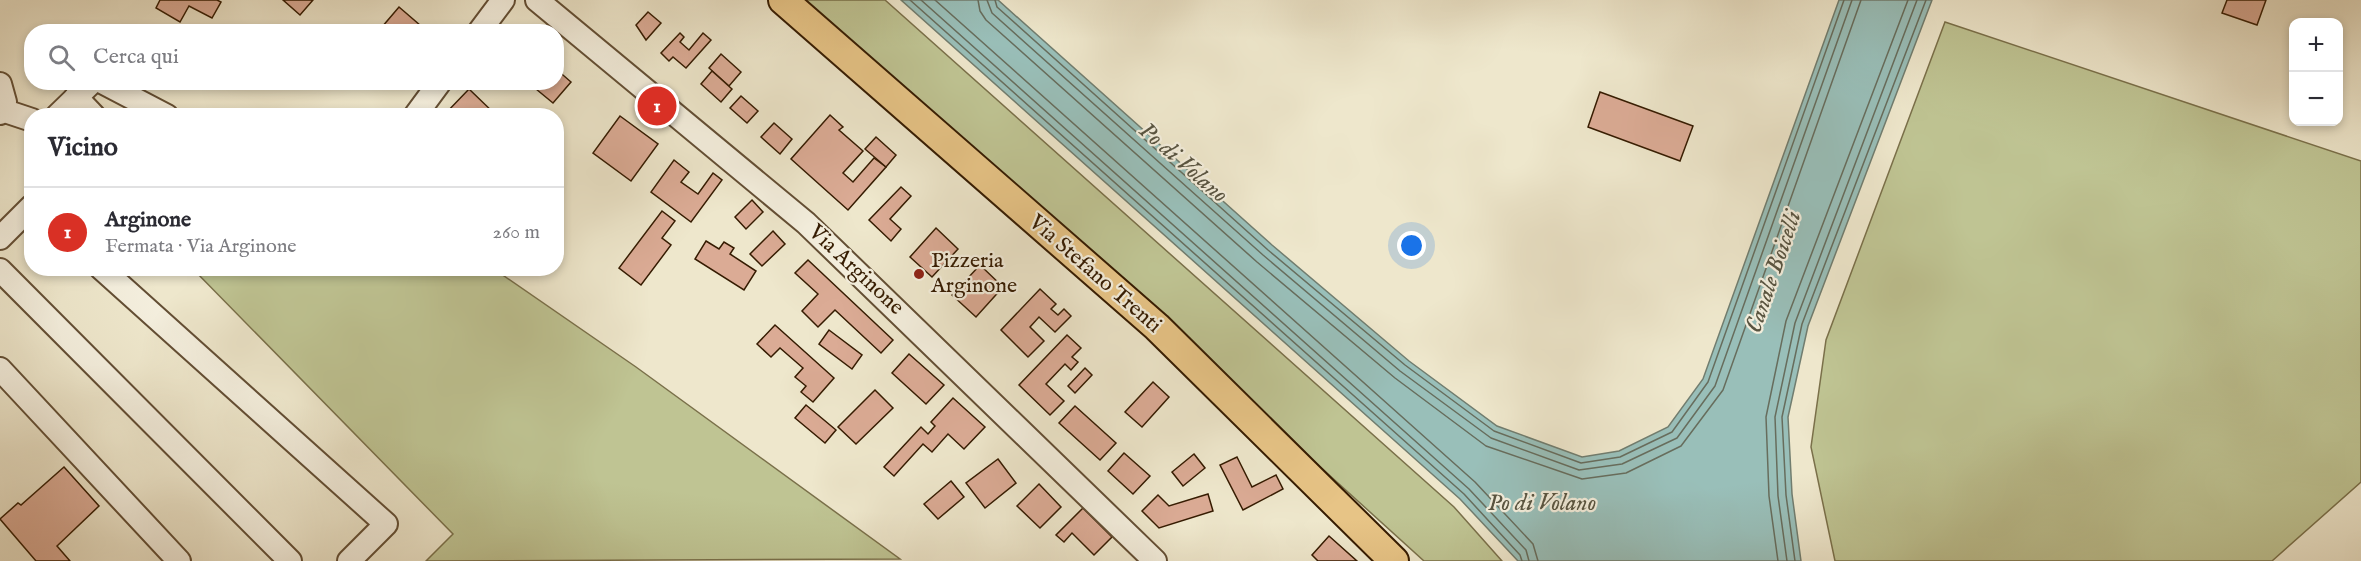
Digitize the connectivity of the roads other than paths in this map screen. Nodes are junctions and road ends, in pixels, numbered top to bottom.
1 (503, 0) edge
2 (537, 0) edge
3 (783, 0) edge
4 (485, 24) edge
5 (0, 84) edge
6 (84, 90) edge
7 (117, 90) edge
8 (434, 90) edge
9 (65, 108) edge
10 (91, 108) edge
11 (152, 108) edge
12 (421, 108) edge
13 (1, 111) edge
14 (24, 118) edge
15 (24, 214) edge
16 (0, 238) edge
17 (0, 270) edge
18 (110, 276) edge
19 (0, 369) edge
20 (179, 561) edge
21 (290, 561) edge
22 (349, 561) edge
23 (1155, 561) edge
24 (1394, 561) edge

1 - 4 street
2 - 23 street, Via Arginone
3 - 24 main road, Via Stefano Trenti
5 - 13 street
6 - 9 street
6 - 10 street
7 - 11 street
8 - 12 street
13 - 14 street
15 - 16 street
17 - 21 street
18 - 22 street
19 - 20 street

